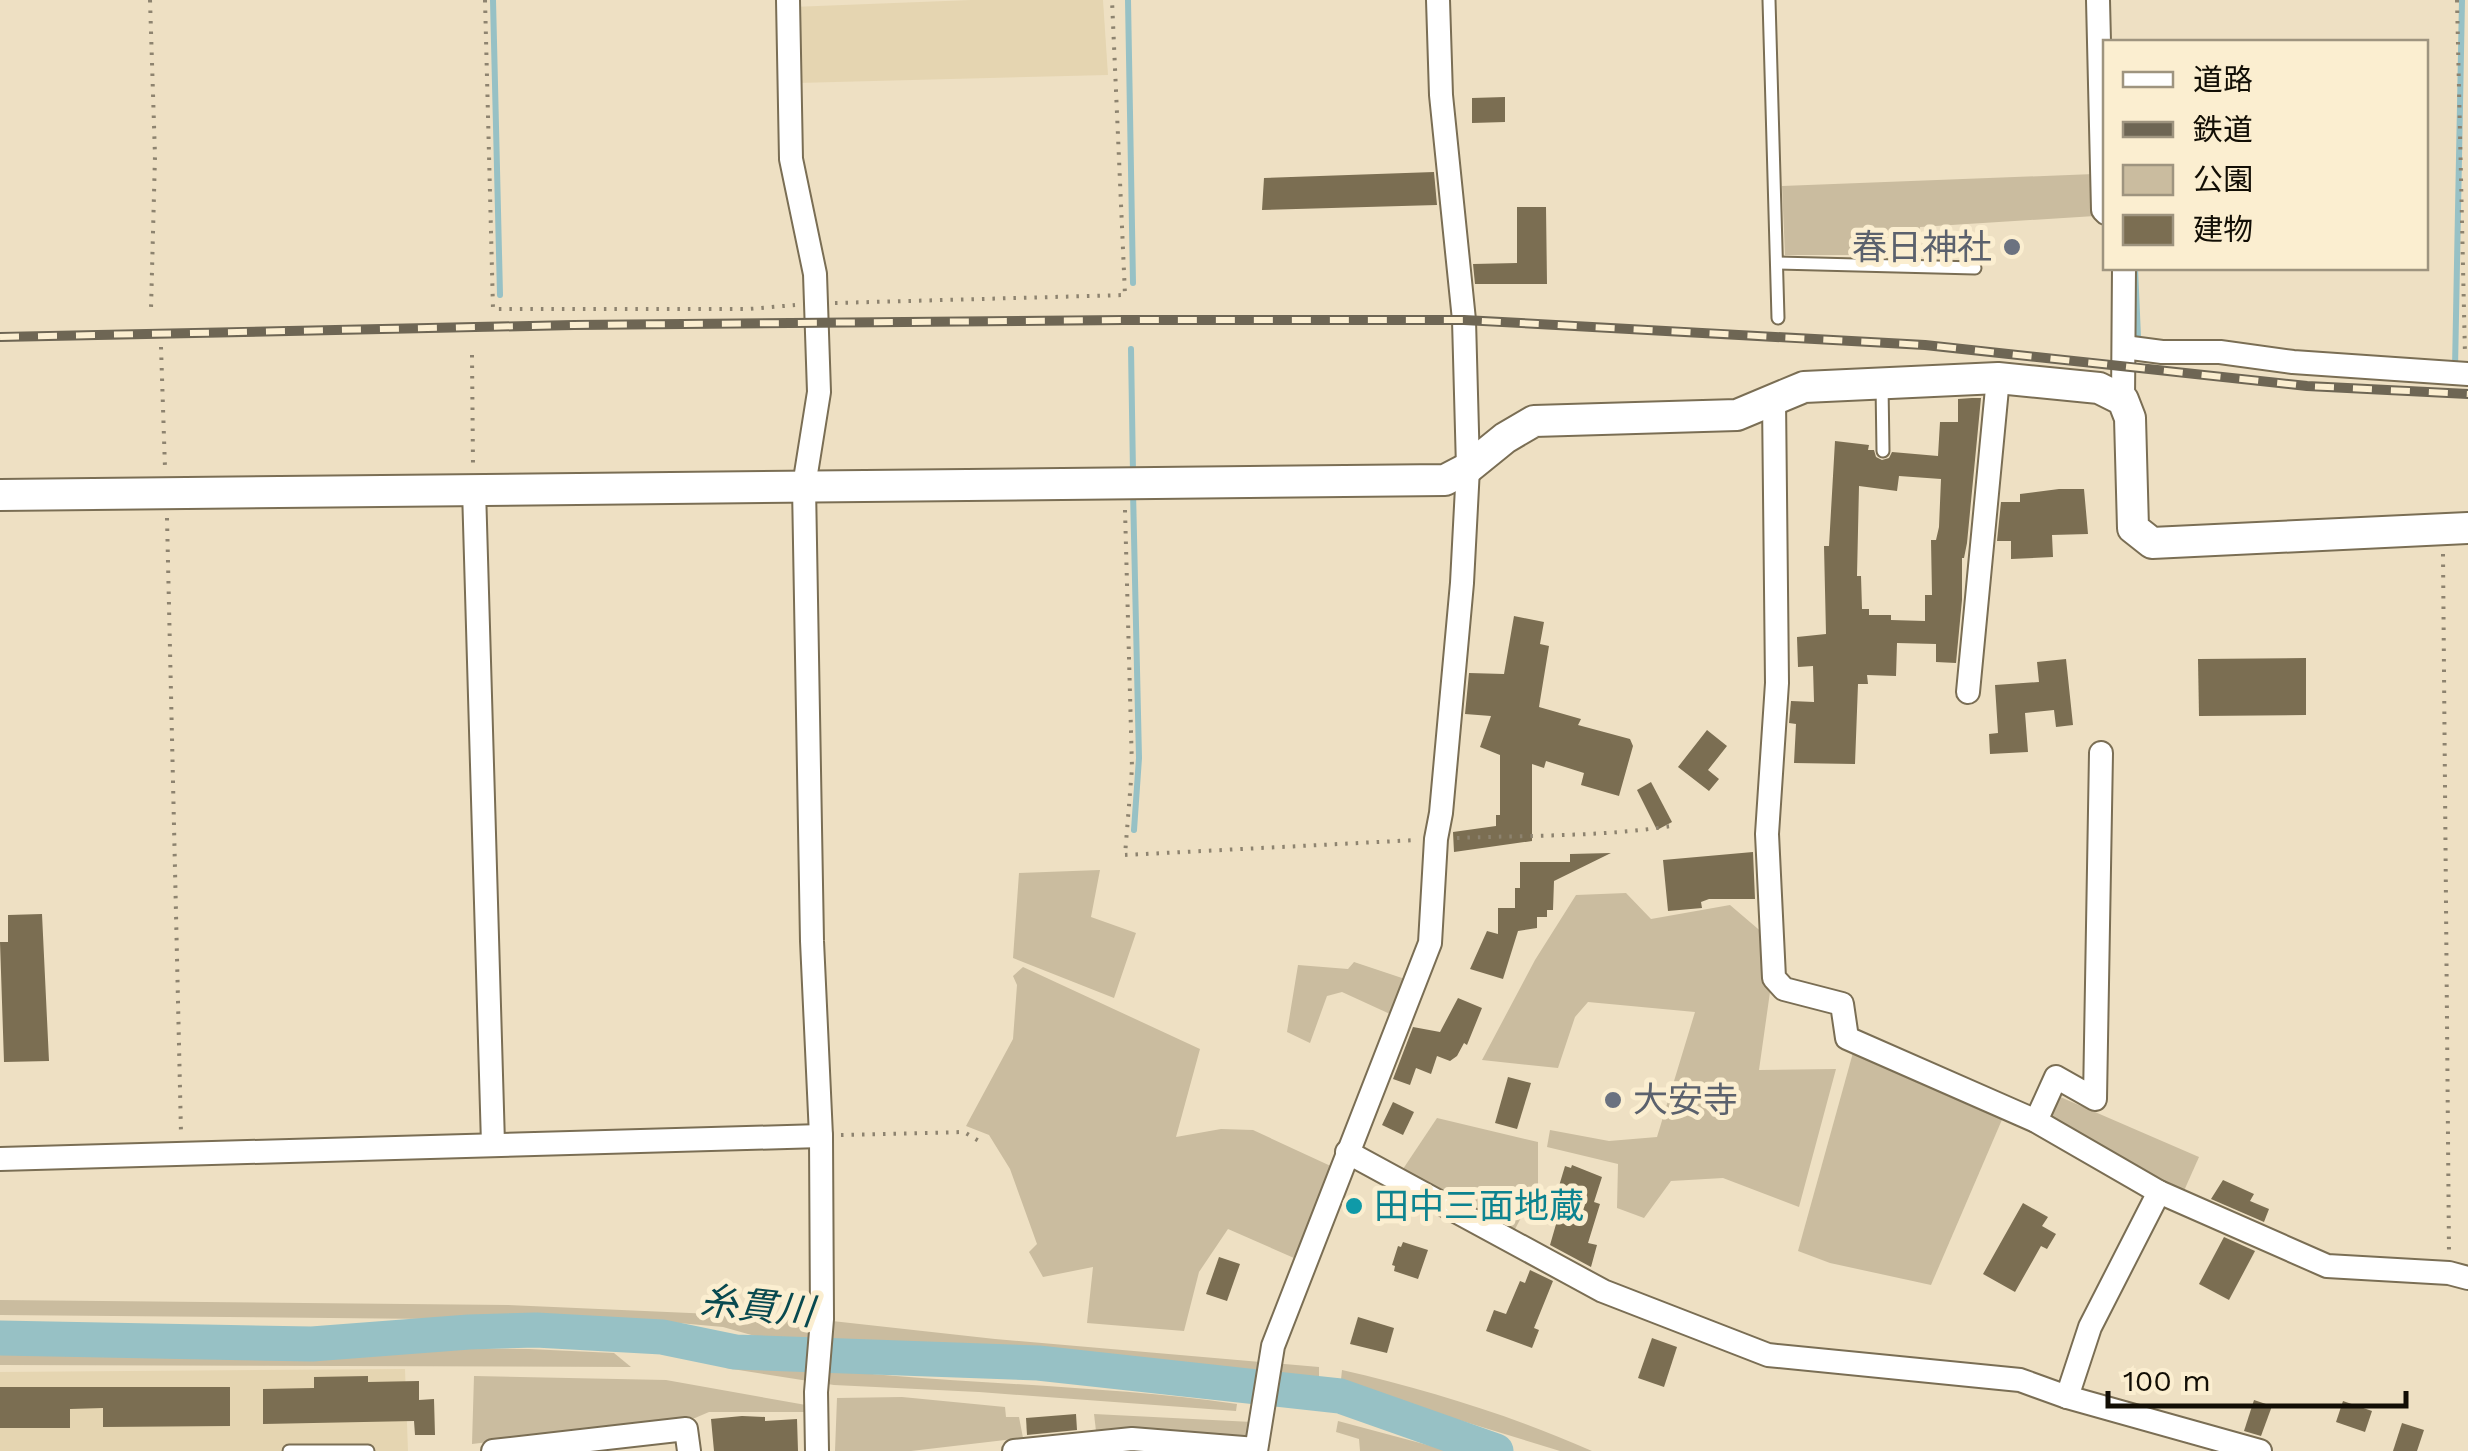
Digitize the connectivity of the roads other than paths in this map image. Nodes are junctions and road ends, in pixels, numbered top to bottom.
1 (788, 0) edge
2 (1438, 0) edge
3 (1769, 0) edge
4 (2098, 0) edge
5 (2103, 211) edge
6 (1777, 263) junction
7 (1975, 268) dead end
8 (2124, 270) edge
9 (1778, 318) dead end
10 (2124, 348) junction
11 (2467, 374) edge
12 (1998, 378) junction
13 (1882, 381) junction
14 (1774, 399) junction
15 (2123, 400) junction
16 (1882, 452) dead end
17 (1468, 468) junction
18 (804, 486) junction
19 (474, 489) junction
20 (0, 495) edge
21 (2456, 529) edge
22 (1968, 692) dead end
23 (2101, 753) dead end
24 (2036, 1121) junction
25 (821, 1136) junction
26 (492, 1144) junction
27 (1348, 1152) junction
28 (0, 1159) edge
29 (2159, 1192) junction
30 (2459, 1276) edge
31 (2067, 1397) junction
32 (1133, 1445) edge
33 (562, 1447) edge
34 (1256, 1450) edge
35 (289, 1451) edge
36 (368, 1451) edge
37 (494, 1451) edge
38 (688, 1451) edge
39 (817, 1451) edge
40 (1014, 1451) edge
41 (2260, 1451) edge

1 - 18 street
2 - 17 street
3 - 6 lane
4 - 5 street
6 - 7 lane
6 - 9 lane
8 - 10 street
10 - 11 street
10 - 15 street
12 - 13 street
12 - 15 street
12 - 22 street
13 - 14 street
13 - 16 lane
14 - 17 street
14 - 24 street
15 - 21 street
17 - 18 street
17 - 27 street
18 - 19 street
18 - 25 street
19 - 20 street
19 - 26 street
23 - 24 street
24 - 29 street
25 - 26 street
25 - 39 street
26 - 28 street
27 - 31 street
27 - 34 street
29 - 30 street
29 - 31 street
31 - 41 street
32 - 34 street
32 - 40 street
33 - 37 street
33 - 38 street
35 - 36 lane

